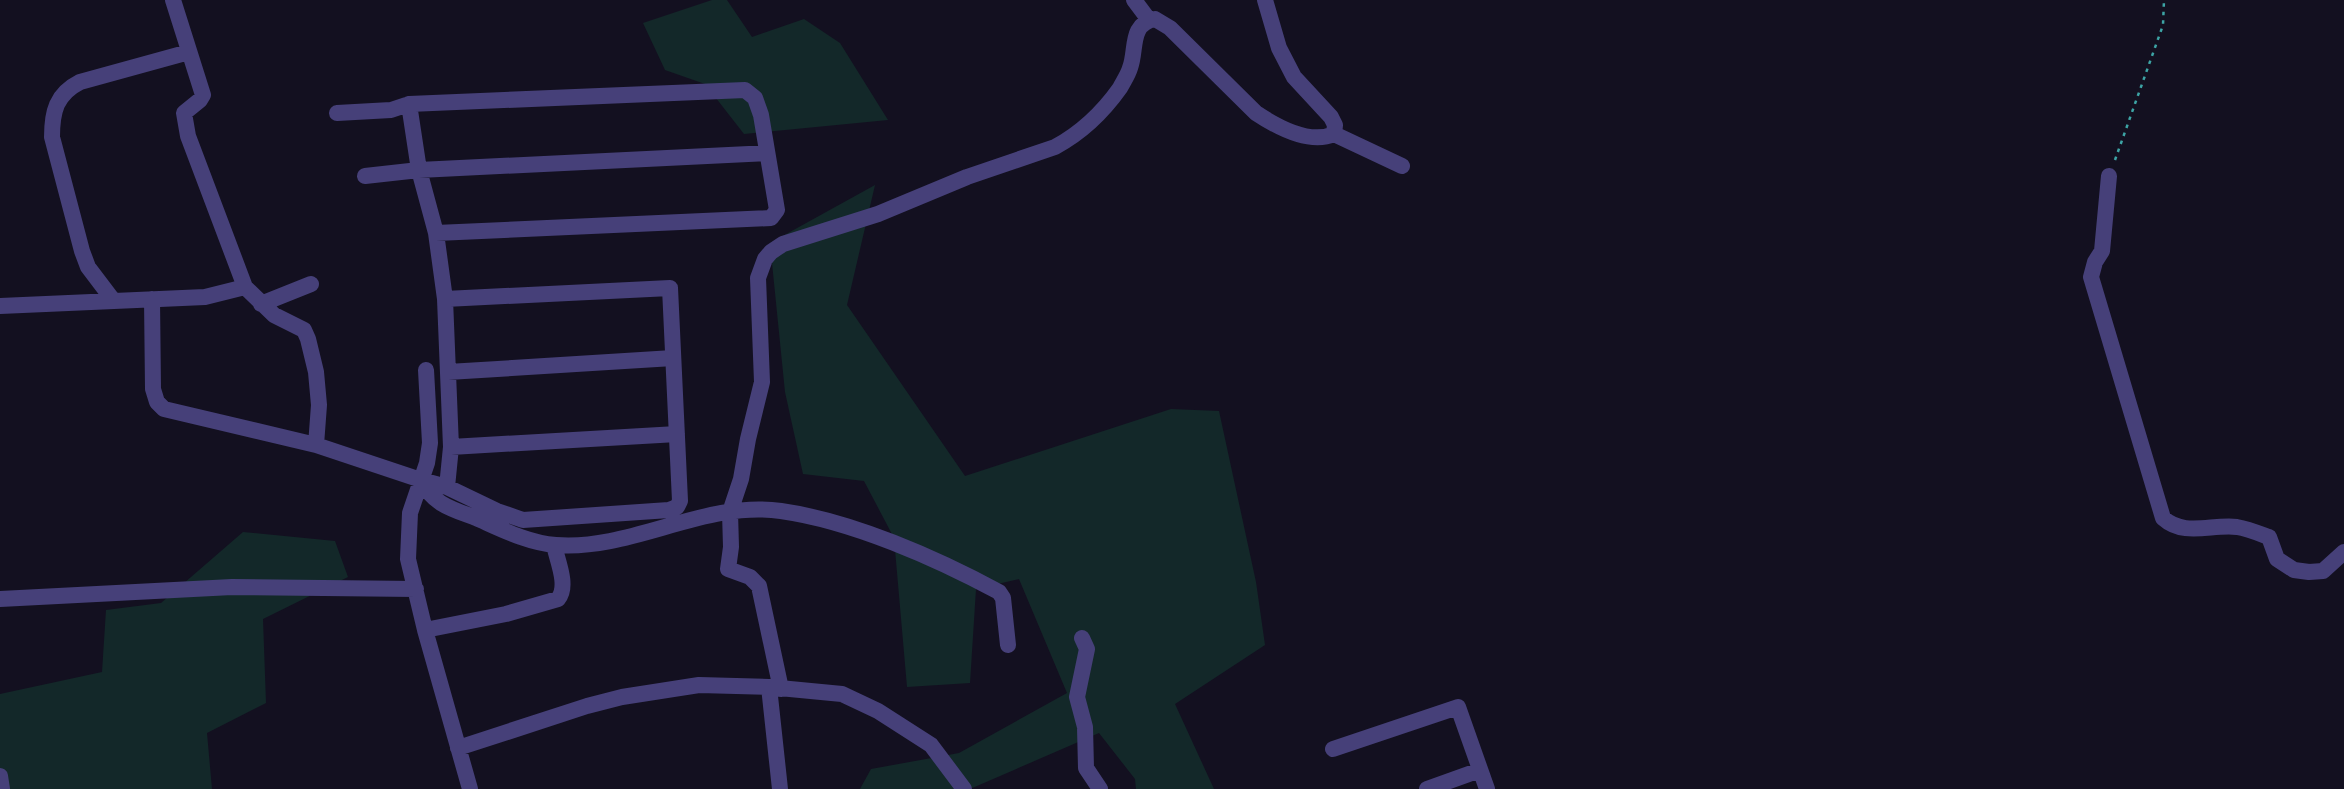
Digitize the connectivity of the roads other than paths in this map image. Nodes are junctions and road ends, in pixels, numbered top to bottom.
1 (173, 0) edge
2 (1134, 0) edge
3 (1270, 1) edge
4 (1149, 20) junction
5 (189, 52) junction
6 (409, 104) junction
7 (337, 113) dead end
8 (1334, 134) junction
9 (767, 153) junction
10 (1402, 166) dead end
11 (419, 170) junction
12 (365, 176) dead end
13 (2109, 176) road end
14 (436, 233) junction
15 (311, 284) dead end
16 (246, 287) junction
17 (152, 299) junction
18 (445, 299) junction
19 (113, 300) junction
20 (261, 304) junction
21 (0, 306) edge
22 (673, 358) junction
23 (426, 370) dead end
24 (448, 372) junction
25 (677, 434) junction
26 (316, 445) junction
27 (451, 447) junction
28 (421, 480) junction
29 (447, 487) junction
30 (730, 512) junction
31 (554, 545) junction
32 (2344, 552) edge
33 (416, 589) junction
34 (0, 599) edge
35 (425, 630) junction
36 (1082, 638) dead end
37 (1008, 645) dead end
38 (775, 688) junction
39 (458, 748) junction
40 (1333, 750) dead end
41 (1480, 770) junction
42 (0, 776) edge
43 (2, 789) edge
44 (470, 789) edge
45 (780, 789) edge
46 (964, 789) edge
47 (1100, 789) edge
48 (1427, 789) edge
49 (1487, 789) edge

1 - 5 street
2 - 4 street
3 - 8 street
4 - 8 street
4 - 30 street
5 - 16 street
5 - 19 street
6 - 7 street
6 - 9 street
6 - 11 street
8 - 10 street
9 - 11 street
9 - 14 street
11 - 12 street
11 - 14 street
13 - 32 street
14 - 18 street
15 - 20 street
16 - 17 street
16 - 20 street
17 - 19 street
17 - 26 street
18 - 22 street
18 - 24 street
19 - 21 street
20 - 26 street
22 - 24 street
22 - 25 street
23 - 28 street
24 - 27 street
25 - 27 street
25 - 29 street
26 - 28 street
27 - 29 street
28 - 29 street
28 - 31 street
28 - 33 street
30 - 31 street
30 - 37 street
30 - 38 street
31 - 35 street
33 - 34 street
33 - 35 street
35 - 39 street
36 - 47 street
38 - 39 street
38 - 45 street
38 - 46 street
39 - 44 street
40 - 41 street
41 - 48 street
41 - 49 street
42 - 43 street

